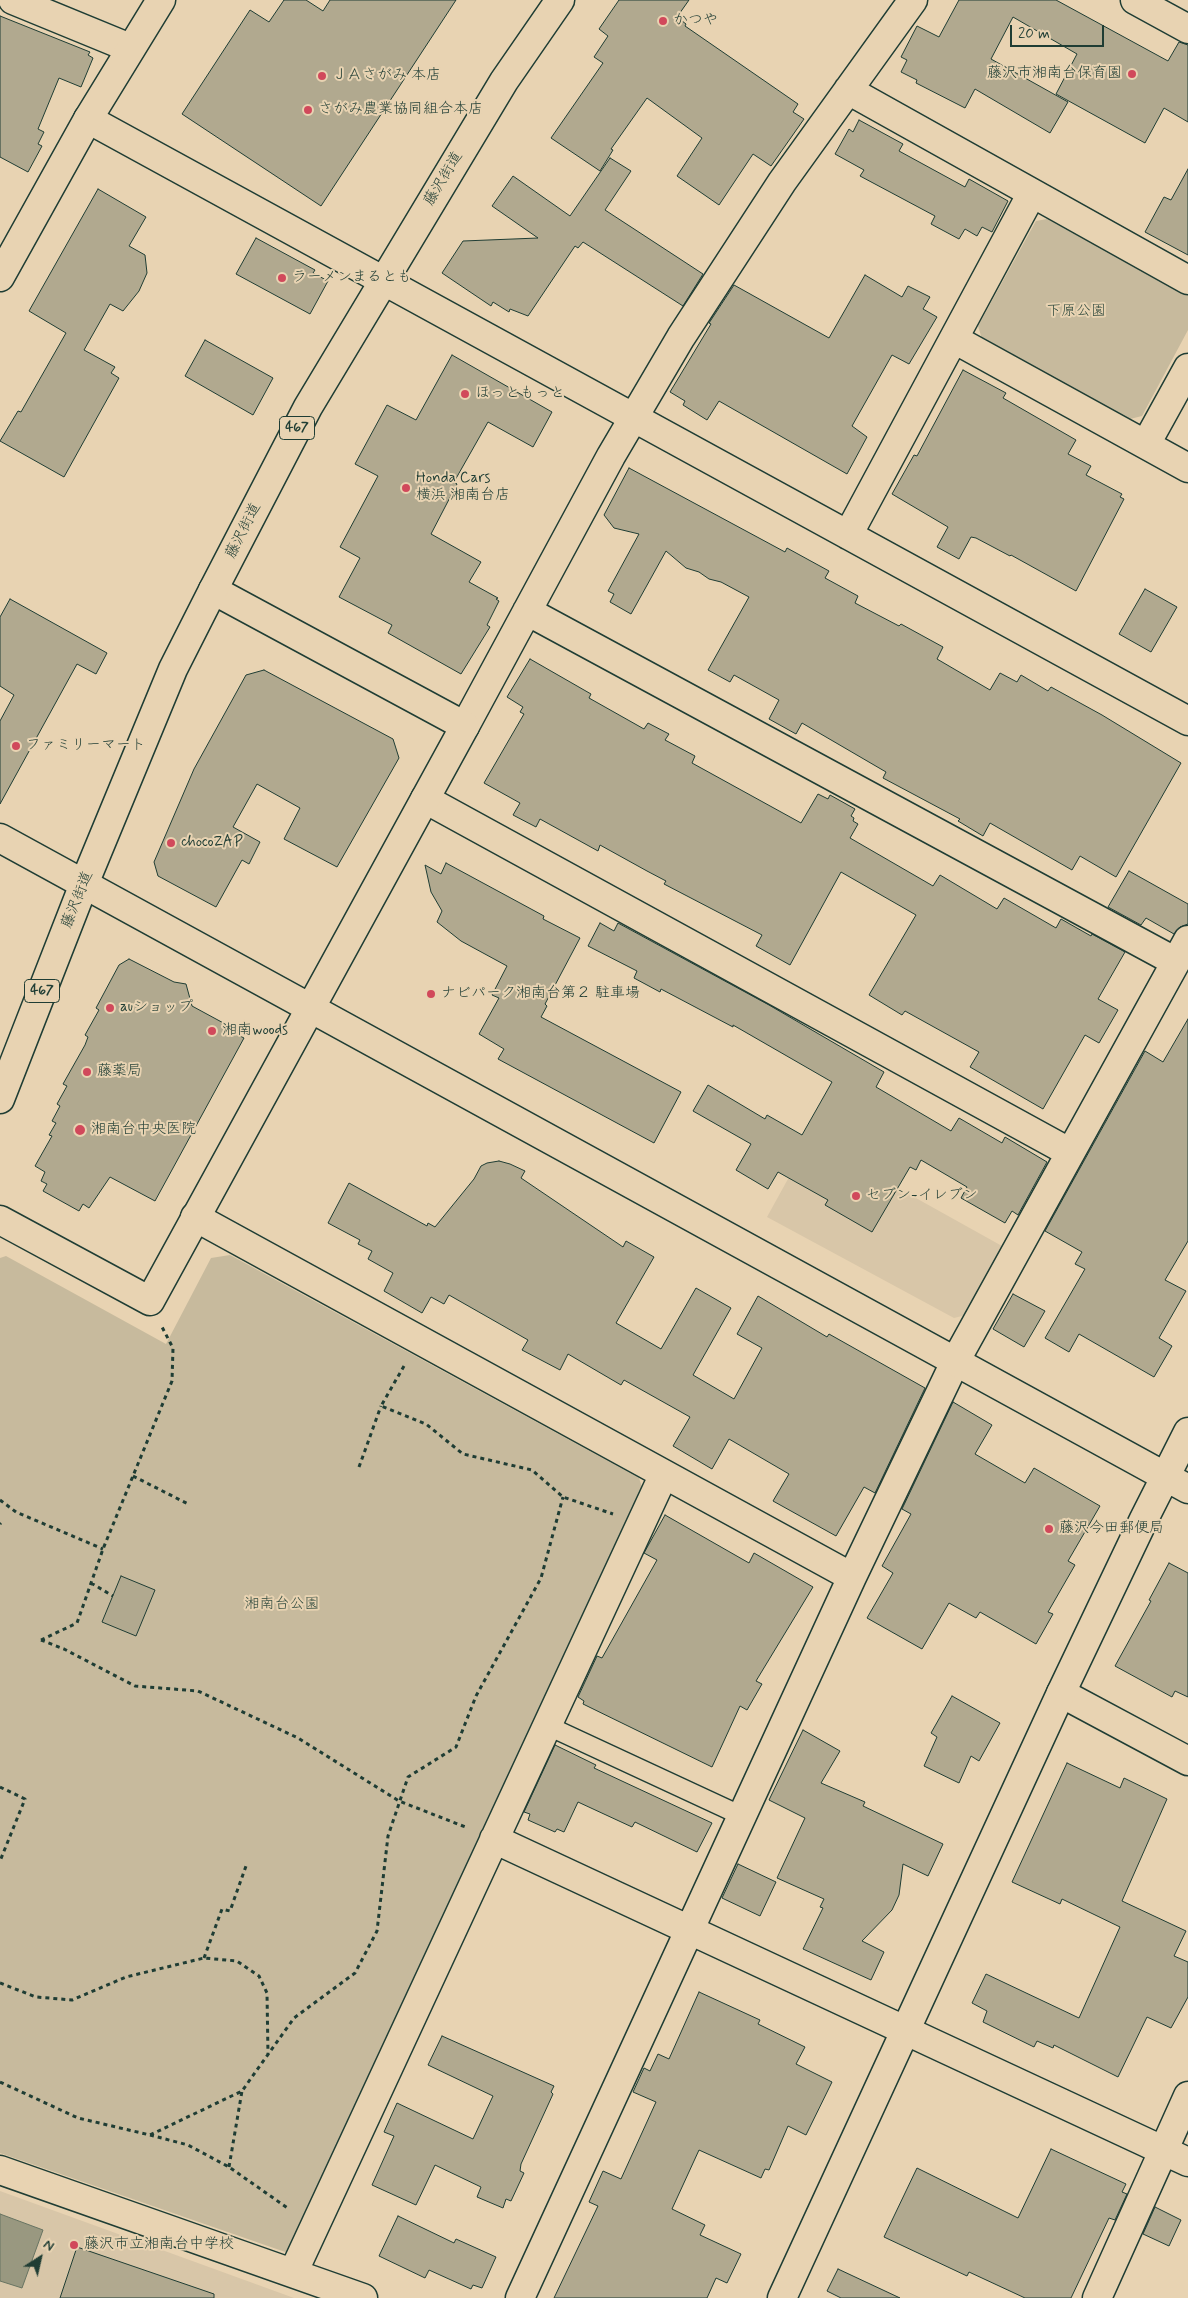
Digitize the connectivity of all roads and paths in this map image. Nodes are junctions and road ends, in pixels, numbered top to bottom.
1 (13, 0) edge
2 (161, 0) edge
3 (560, 0) edge
4 (913, 0) edge
5 (1135, 0) edge
6 (1188, 29) edge
7 (130, 48) junction
8 (848, 90) junction
9 (88, 119) junction
10 (1032, 193) junction
11 (0, 275) edge
12 (1188, 280) edge
13 (382, 281) junction
14 (954, 339) junction
15 (1188, 368) edge
16 (633, 418) junction
17 (1146, 444) junction
18 (1188, 468) edge
19 (848, 535) junction
20 (213, 590) junction
21 (527, 611) junction
22 (1188, 721) edge
23 (465, 726) junction
24 (425, 800) junction
25 (0, 838) edge
26 (84, 884) junction
27 (1182, 951) edge
28 (312, 1008) junction
29 (0, 1098) edge
30 (1070, 1152) junction
31 (195, 1217) junction
32 (0, 1220) edge
33 (150, 1301) junction
34 (419, 1339) junction
35 (956, 1360) junction
36 (381, 1406) junction
37 (1188, 1432) edge
38 (359, 1467) dead end
39 (664, 1474) junction
40 (134, 1476) junction
41 (1177, 1482) edge
42 (564, 1497) junction
43 (0, 1500) edge
44 (190, 1505) dead end
45 (640, 1523) junction
46 (103, 1549) junction
47 (852, 1576) junction
48 (91, 1583) junction
49 (112, 1596) dead end
50 (1061, 1694) junction
51 (546, 1725) junction
52 (1188, 1761) edge
53 (0, 1787) edge
54 (399, 1801) junction
55 (742, 1816) junction
56 (484, 1834) junction
57 (0, 1861) edge
58 (246, 1866) dead end
59 (689, 1930) junction
60 (204, 1958) junction
61 (0, 1983) edge
62 (906, 2031) junction
63 (268, 2056) junction
64 (0, 2082) edge
65 (242, 2091) junction
66 (1188, 2096) edge
67 (150, 2135) junction
68 (1163, 2150) junction
69 (1188, 2162) edge
70 (229, 2167) junction
71 (0, 2170) edge
72 (315, 2226) junction
73 (294, 2273) junction
74 (364, 2298) edge
75 (520, 2298) edge
76 (782, 2298) edge
77 (1097, 2298) edge

1 - 7 main road
2 - 7 main road
3 - 13 main road, 藤沢街道 / 467
4 - 8 main road
5 - 6 main road
7 - 9 main road
8 - 10 main road
8 - 16 main road
9 - 11 main road
9 - 13 main road
10 - 12 main road
10 - 14 main road
13 - 16 main road
13 - 20 main road, 藤沢街道 / 467
14 - 17 main road
14 - 19 main road
15 - 17 main road
16 - 19 main road
16 - 21 main road
17 - 18 main road
19 - 22 main road
20 - 23 main road
20 - 26 main road, 藤沢街道 / 467
21 - 23 main road
21 - 27 main road
23 - 24 main road
24 - 28 main road
24 - 30 main road
25 - 26 main road
26 - 28 main road
26 - 29 main road, 藤沢街道 / 467
27 - 30 main road
28 - 31 main road
28 - 35 main road
30 - 35 main road
31 - 33 main road
31 - 34 main road
32 - 33 main road
33 - 40 path
34 - 36 path
34 - 39 main road
35 - 41 main road
35 - 47 main road
36 - 38 path
36 - 42 path
37 - 41 main road
39 - 45 main road
39 - 47 main road
40 - 44 path
40 - 46 path
41 - 50 main road
42 - 45 path
42 - 54 path
43 - 46 path
45 - 51 main road
46 - 48 path
47 - 55 main road
48 - 49 path
48 - 54 path
50 - 52 main road
50 - 62 main road
51 - 55 lane
51 - 56 main road
53 - 57 path
54 - 56 path
54 - 63 path
55 - 59 main road
56 - 59 main road
56 - 72 main road
58 - 60 path
59 - 62 main road
59 - 75 main road
60 - 61 path
60 - 63 path
62 - 68 main road
62 - 76 main road
63 - 65 path
64 - 67 path
65 - 67 path
65 - 70 path
66 - 68 main road
67 - 70 path
68 - 69 main road
68 - 77 main road
70 - 72 path
71 - 73 main road
72 - 73 main road
73 - 74 main road

